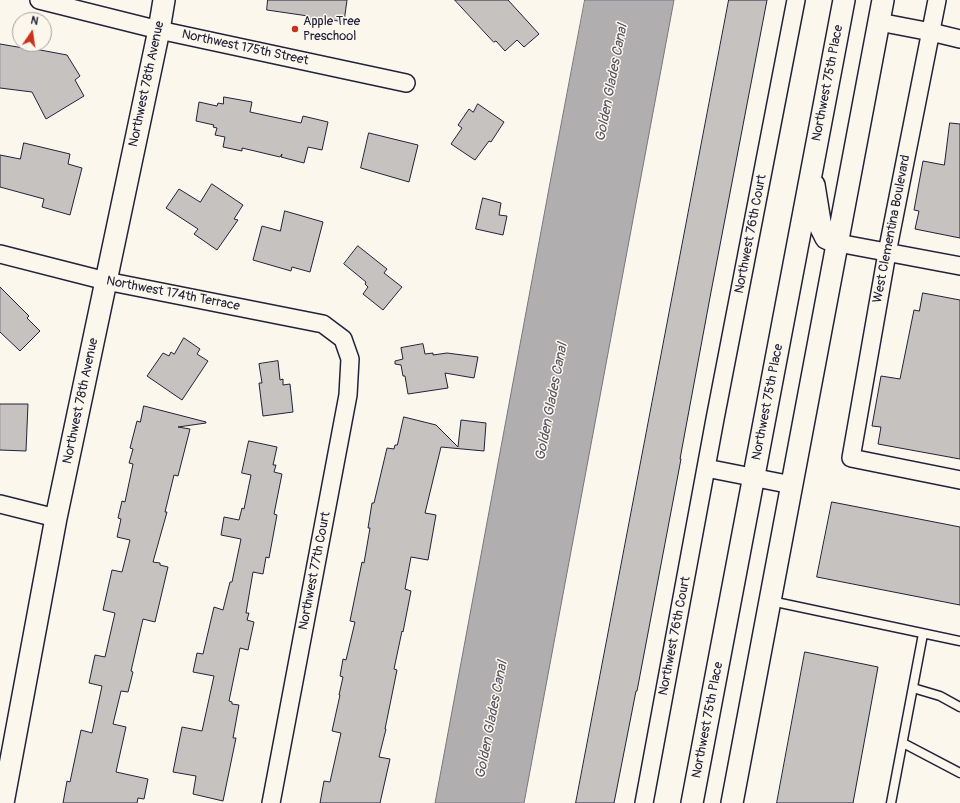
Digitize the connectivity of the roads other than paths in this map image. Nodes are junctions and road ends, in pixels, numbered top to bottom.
1 (39, 0) edge
2 (164, 0) edge
3 (796, 0) edge
4 (844, 0) edge
5 (884, 0) edge
6 (937, 0) edge
7 (879, 22) junction
8 (159, 30) junction
9 (931, 32) junction
10 (960, 39) edge
11 (406, 83) dead end
12 (812, 170) junction
13 (838, 243) junction
14 (887, 253) junction
15 (0, 254) edge
16 (960, 266) edge
17 (106, 281) junction
18 (343, 339) joint
19 (706, 468) junction
20 (754, 478) junction
21 (960, 480) edge
22 (792, 485) junction
23 (0, 504) edge
24 (56, 518) junction
25 (770, 601) junction
26 (923, 634) junction
27 (960, 641) edge
28 (913, 688) junction
29 (960, 707) edge
30 (903, 743) junction
31 (960, 773) edge
32 (894, 802) edge
33 (3, 803) edge
34 (271, 803) edge
35 (644, 803) edge
36 (692, 803) edge
37 (732, 803) edge

1 - 8 street, Northwest 175th Street
2 - 8 street, Northwest 78th Avenue
3 - 19 street, Northwest 76th Court
4 - 12 street, Northwest 75th Place
5 - 7 street
6 - 9 street, West Clementina Boulevard
7 - 9 street
7 - 13 street
8 - 11 street, Northwest 175th Street
8 - 17 street, Northwest 78th Avenue
9 - 10 street
9 - 14 street, West Clementina Boulevard
12 - 13 street
12 - 20 street, Northwest 75th Place
13 - 14 street
13 - 22 street
14 - 16 street
14 - 21 street, West Clementina Boulevard
15 - 17 street, Northwest 174th Terrace
17 - 18 street, Northwest 174th Terrace
17 - 24 street, Northwest 78th Avenue
18 - 34 street, Northwest 77th Court
19 - 20 street
19 - 35 street, Northwest 76th Court
20 - 22 street
20 - 36 street, Northwest 75th Place
22 - 25 street
23 - 24 street
24 - 33 street, Northwest 78th Avenue
25 - 26 lane
25 - 37 street
26 - 27 lane
26 - 28 lane
28 - 29 lane
28 - 30 lane
30 - 31 lane
30 - 32 lane

